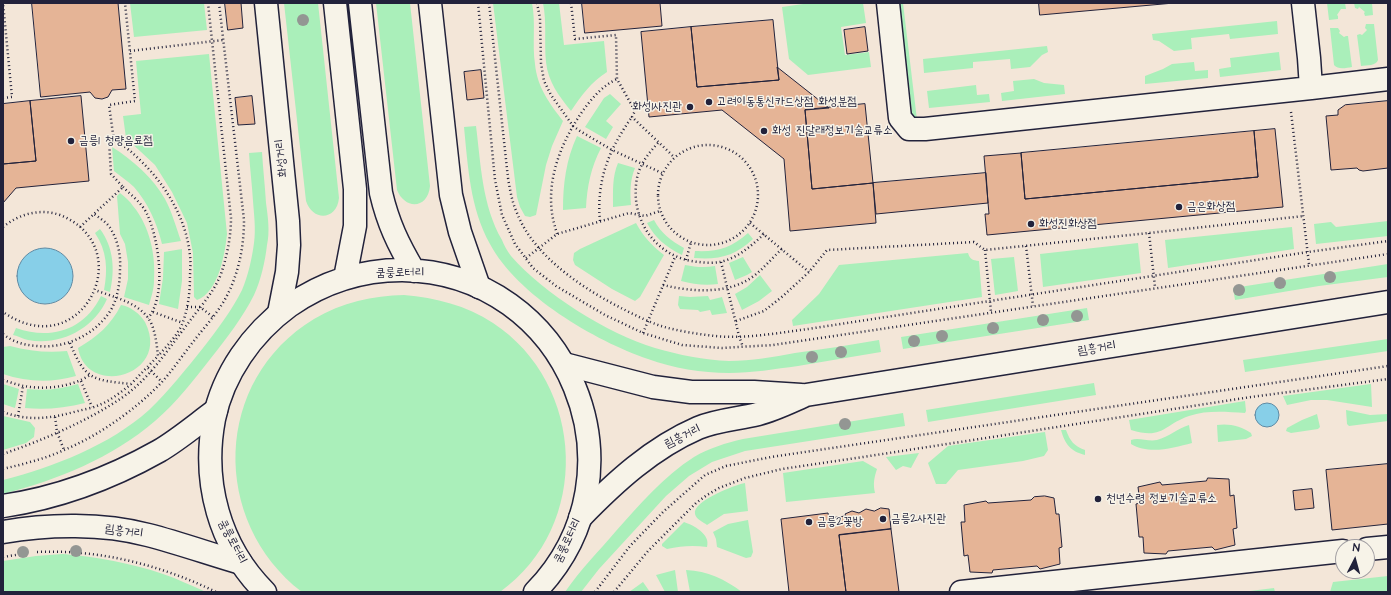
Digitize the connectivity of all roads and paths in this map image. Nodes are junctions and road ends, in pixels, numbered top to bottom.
1 (3, 3) edge
2 (126, 3) edge
3 (208, 3) edge
4 (219, 3) edge
5 (266, 3) edge
6 (335, 3) edge
7 (360, 3) edge
8 (430, 3) edge
9 (478, 3) edge
10 (489, 3) edge
11 (538, 3) edge
12 (571, 3) edge
13 (888, 3) edge
14 (1303, 3) edge
15 (223, 40) junction
16 (212, 41) junction
17 (130, 51) junction
18 (617, 79) junction
19 (1388, 79) edge
20 (1311, 88) junction
21 (1289, 90) junction
22 (3, 98) edge
23 (632, 117) junction
24 (573, 126) junction
25 (114, 141) junction
26 (658, 143) junction
27 (612, 150) junction
28 (674, 157) junction
29 (642, 164) junction
30 (662, 173) junction
31 (123, 187) junction
32 (660, 211) junction
33 (94, 214) junction
34 (638, 215) junction
35 (1304, 216) junction
36 (600, 221) junction
37 (750, 223) junction
38 (3, 226) edge
39 (80, 227) junction
40 (557, 234) junction
41 (764, 234) junction
42 (1149, 234) junction
43 (1388, 241) edge
44 (691, 242) junction
45 (1026, 246) junction
46 (539, 248) junction
47 (782, 249) junction
48 (986, 250) junction
49 (1308, 252) junction
50 (1388, 254) edge
51 (675, 257) junction
52 (526, 258) junction
53 (686, 260) junction
54 (720, 262) junction
55 (1309, 264) junction
56 (414, 271) junction
57 (809, 272) junction
58 (1153, 275) junction
59 (345, 278) junction
60 (663, 285) junction
61 (1155, 287) junction
62 (480, 288) junction
63 (727, 288) junction
64 (95, 290) junction
65 (1032, 294) junction
66 (116, 298) junction
67 (989, 300) junction
68 (1388, 302) edge
69 (1033, 306) junction
70 (187, 307) junction
71 (200, 307) junction
72 (3, 312) edge
73 (153, 312) junction
74 (991, 312) junction
75 (280, 313) junction
76 (213, 317) junction
77 (148, 318) junction
78 (647, 321) junction
79 (736, 321) junction
80 (183, 323) junction
81 (643, 333) junction
82 (3, 334) edge
83 (739, 336) junction
84 (70, 342) junction
85 (743, 347) junction
86 (158, 356) junction
87 (564, 364) junction
88 (1388, 366) edge
89 (148, 368) junction
90 (150, 371) junction
91 (90, 375) junction
92 (1388, 378) edge
93 (3, 380) edge
94 (81, 381) junction
95 (162, 382) junction
96 (130, 384) junction
97 (23, 386) junction
98 (806, 396) junction
99 (92, 407) junction
100 (216, 410) junction
101 (3, 412) edge
102 (18, 416) junction
103 (55, 417) junction
104 (57, 432) junction
105 (64, 450) junction
106 (3, 454) edge
107 (3, 469) edge
108 (3, 506) edge
109 (580, 518) junction
110 (3, 532) edge
111 (1388, 546) edge
112 (1375, 548) edge
113 (33, 552) dead end
114 (1335, 552) edge
115 (25, 553) dead end
116 (3, 557) edge
117 (241, 563) junction
118 (216, 592) edge
119 (265, 592) edge
120 (535, 592) edge
121 (594, 592) edge
122 (614, 592) edge
123 (961, 592) edge

1 - 22 path
2 - 17 path
3 - 16 path
4 - 15 path
5 - 75 main road, 화성거리
6 - 59 main road
7 - 56 main road
8 - 62 main road
9 - 52 path
10 - 46 path
11 - 24 path
12 - 18 path
13 - 21 main road
14 - 20 main road
15 - 16 path
15 - 76 path
16 - 17 path
16 - 71 path
17 - 25 path
18 - 23 path
18 - 24 path
19 - 20 main road
20 - 21 main road
21 - 35 path
23 - 26 path
23 - 27 path
24 - 27 path
24 - 40 path
25 - 31 path
25 - 70 path
26 - 28 path
26 - 29 path
27 - 29 path
27 - 36 path
28 - 30 path
28 - 37 path
29 - 30 path
29 - 34 path
30 - 32 path
31 - 33 path
31 - 73 path
32 - 34 path
32 - 44 path
33 - 39 path
33 - 66 path
34 - 36 path
34 - 51 path
35 - 42 path
35 - 49 path
36 - 40 path
37 - 41 path
37 - 44 path
38 - 39 path
39 - 64 path
40 - 46 path
41 - 47 path
41 - 54 path
42 - 45 path
42 - 58 path
43 - 49 path
44 - 53 path
45 - 48 path
45 - 65 path
46 - 52 path
46 - 78 path
47 - 57 path
47 - 63 path
48 - 57 path
48 - 67 path
49 - 55 path
49 - 58 path
50 - 55 path
51 - 53 path
51 - 60 path
52 - 81 path
53 - 54 path
54 - 63 path
55 - 61 path
56 - 59 main road, 쿰룽로터리
56 - 62 main road, 쿰룽로터리
57 - 79 path
58 - 61 path
58 - 65 path
59 - 75 main road, 쿰룽로터리
60 - 63 path
60 - 78 path
61 - 69 path
62 - 87 main road, 쿰룽로터리
63 - 79 path
64 - 66 path
64 - 72 path
65 - 67 path
65 - 69 path
66 - 77 path
66 - 84 path
67 - 74 path
67 - 83 path
68 - 98 main road, 림흥거리
69 - 74 path
70 - 71 path
70 - 80 path
71 - 76 path
71 - 90 path
73 - 77 path
73 - 80 path
74 - 85 path
75 - 100 main road, 쿰룽로터리
76 - 95 path
77 - 86 path
78 - 81 path
78 - 83 path
79 - 83 path
80 - 86 path
81 - 85 path
82 - 84 path
83 - 85 path
84 - 91 path
86 - 89 path
87 - 98 main road, 림흥거리
87 - 109 main road, 쿰룽로터리
88 - 121 path
89 - 90 path
89 - 96 path
90 - 95 path
90 - 104 path
91 - 94 path
91 - 96 path
92 - 122 path
93 - 97 path
94 - 97 path
94 - 99 path
95 - 105 path
96 - 99 path
97 - 102 path
98 - 109 main road, 림흥거리
99 - 103 path
100 - 108 main road
100 - 117 main road, 쿰룽로터리
101 - 102 path
102 - 103 path
103 - 104 path
104 - 105 path
104 - 106 path
105 - 107 path
109 - 120 main road, 쿰룽로터리
110 - 117 main road, 림흥거리
111 - 112 main road
113 - 118 path
114 - 123 main road
115 - 116 path
117 - 119 main road, 쿰룽로터리

